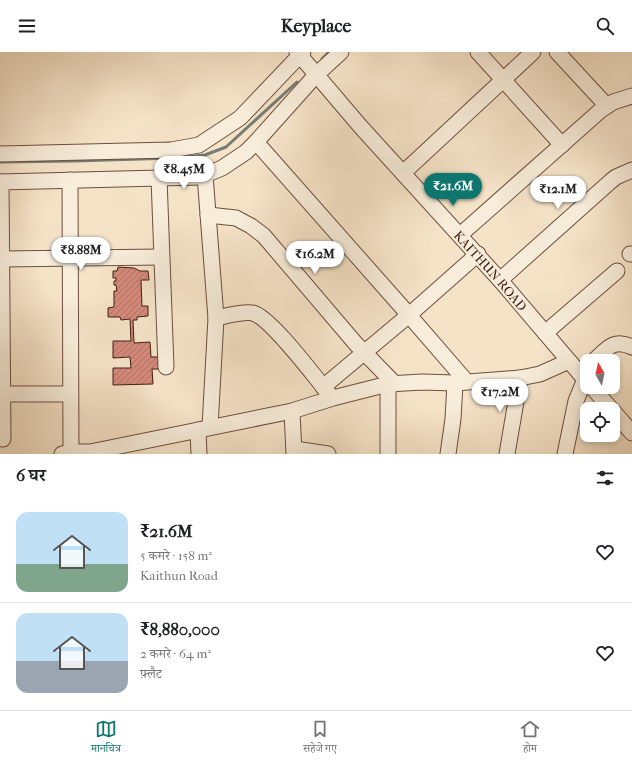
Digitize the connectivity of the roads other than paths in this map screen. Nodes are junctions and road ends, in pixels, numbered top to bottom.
1 (341, 52) edge
2 (478, 52) edge
3 (533, 52) edge
4 (557, 52) edge
5 (300, 53) edge
6 (316, 75) junction
7 (503, 80) junction
8 (632, 96) edge
9 (607, 106) junction
10 (256, 142) junction
11 (562, 145) junction
12 (0, 154) edge
13 (632, 170) edge
14 (403, 173) junction
15 (205, 175) junction
16 (159, 178) junction
17 (70, 180) junction
18 (1, 182) edge
19 (208, 215) junction
20 (460, 235) junction
21 (478, 254) junction
22 (70, 258) junction
23 (161, 258) junction
24 (2, 259) junction
25 (617, 271) dead end
26 (500, 280) junction
27 (409, 316) junction
28 (216, 318) junction
29 (545, 333) junction
30 (632, 347) edge
31 (365, 353) junction
32 (602, 354) edge
33 (569, 361) junction
34 (166, 367) dead end
35 (580, 372) edge
36 (520, 378) junction
37 (460, 382) junction
38 (392, 384) junction
39 (328, 392) junction
40 (580, 392) edge
41 (2, 394) junction
42 (70, 394) junction
43 (599, 394) edge
44 (605, 402) edge
45 (292, 411) junction
46 (620, 419) edge
47 (204, 429) junction
48 (632, 433) edge
49 (2, 439) dead end
50 (142, 448) edge
51 (294, 452) edge
52 (67, 453) edge
53 (90, 453) edge
54 (199, 454) edge
55 (328, 454) edge
56 (388, 454) edge
57 (448, 454) edge
58 (507, 454) edge
59 (565, 454) edge

1 - 6 street
2 - 7 street
3 - 7 street
4 - 9 street
5 - 6 street, KAITHUN ROAD
5 - 12 street
6 - 10 street
6 - 14 street, KAITHUN ROAD
7 - 11 street
7 - 14 street
8 - 9 street
9 - 11 street
10 - 15 street
10 - 27 street
11 - 20 street
13 - 26 street
14 - 20 street, KAITHUN ROAD
15 - 16 street
15 - 19 street
16 - 17 street
16 - 23 street
17 - 18 street
17 - 22 street
18 - 24 street
19 - 28 street
19 - 31 street
20 - 21 street, KAITHUN ROAD
21 - 26 street, KAITHUN ROAD
21 - 27 street
22 - 23 street
22 - 24 street
22 - 42 street
23 - 34 street
24 - 41 street
25 - 29 street
26 - 29 street, KAITHUN ROAD
27 - 31 street
27 - 37 street
28 - 39 street
28 - 47 street
29 - 33 street, KAITHUN ROAD
30 - 32 street
31 - 38 street
31 - 39 street
33 - 35 street, KAITHUN ROAD
33 - 36 street
36 - 37 street
36 - 58 street
37 - 38 street
37 - 57 street
38 - 39 street
38 - 56 street
39 - 45 street
40 - 59 street
41 - 42 street
41 - 49 street
42 - 52 street
43 - 44 street, KAITHUN ROAD
45 - 47 street
45 - 51 street
46 - 48 street
47 - 50 street
47 - 54 street
50 - 53 street
51 - 55 street
52 - 53 street

